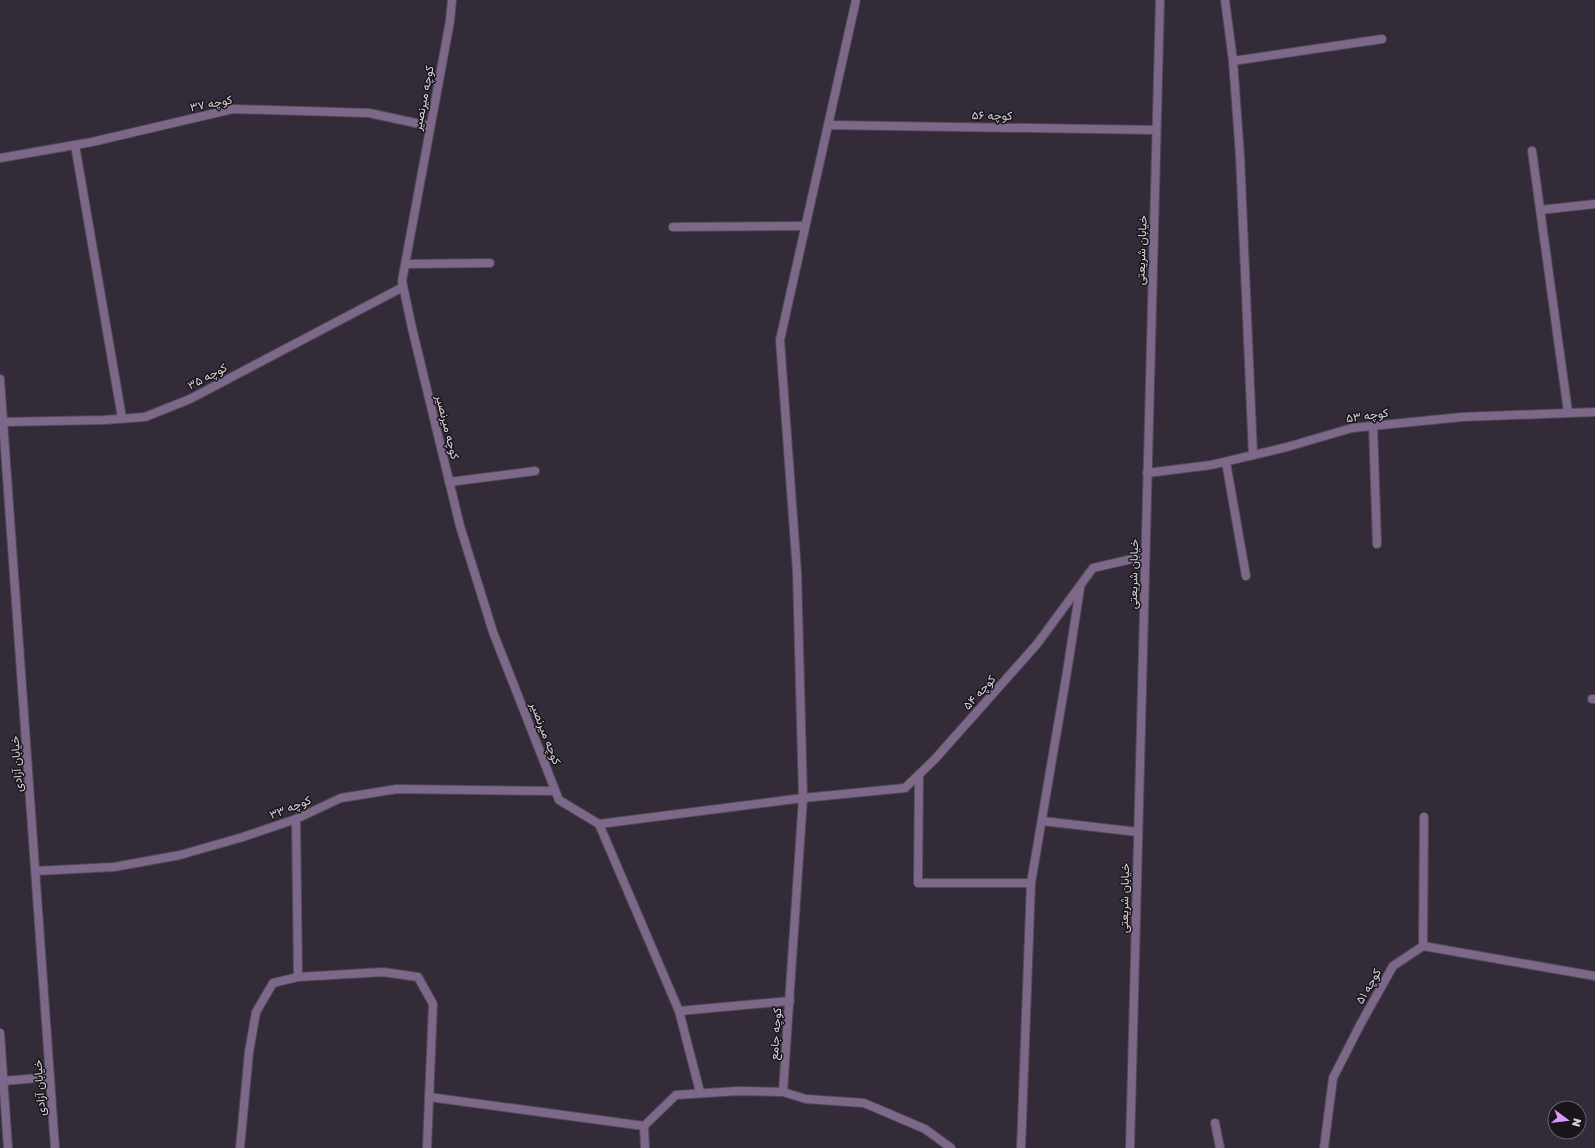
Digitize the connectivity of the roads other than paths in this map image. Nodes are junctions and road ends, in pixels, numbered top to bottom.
1 (452, 0) edge
2 (856, 0) edge
3 (1160, 0) edge
4 (1225, 0) edge
5 (1382, 38) dead end
6 (1233, 61) junction
7 (828, 125) junction
8 (430, 126) junction
9 (1156, 130) junction
10 (75, 145) junction
11 (1532, 151) dead end
12 (0, 158) edge
13 (1595, 204) edge
14 (1540, 210) junction
15 (805, 226) junction
16 (673, 227) dead end
17 (490, 263) dead end
18 (406, 264) junction
19 (403, 287) junction
20 (0, 379) edge
21 (1568, 412) junction
22 (1595, 412) edge
23 (122, 418) junction
24 (3, 422) junction
25 (1373, 426) junction
26 (1253, 455) junction
27 (1226, 462) junction
28 (535, 471) dead end
29 (1147, 473) junction
30 (449, 482) junction
31 (1377, 544) dead end
32 (1145, 556) junction
33 (1246, 576) dead end
34 (1080, 585) junction
35 (919, 775) junction
36 (555, 791) junction
37 (803, 798) junction
38 (1424, 817) dead end
39 (296, 819) junction
40 (1042, 821) junction
41 (599, 824) junction
42 (1138, 832) junction
43 (36, 871) junction
44 (1031, 883) junction
45 (1423, 946) junction
46 (1595, 976) edge
47 (298, 977) junction
48 (790, 1001) junction
49 (679, 1011) junction
50 (0, 1033) edge
51 (50, 1077) junction
52 (3, 1081) junction
53 (700, 1092) junction
54 (783, 1092) junction
55 (429, 1097) junction
56 (1215, 1122) dead end
57 (644, 1126) junction
58 (8, 1148) edge
59 (56, 1148) edge
60 (240, 1148) edge
61 (427, 1148) edge
62 (645, 1148) edge
63 (951, 1148) edge
64 (1021, 1148) edge
65 (1130, 1148) edge
66 (1220, 1148) edge
67 (1324, 1148) edge

1 - 8 street, کوچه میرنصیر
2 - 7 street, کوچه جامع
3 - 9 street, خیابان شریعتی
4 - 6 street
5 - 6 street
6 - 26 street
7 - 9 street, کوچه ۵۶
7 - 15 street, کوچه جامع
8 - 10 street, کوچه ۳۷
8 - 18 street, کوچه میرنصیر
9 - 29 street, خیابان شریعتی
10 - 12 street, کوچه ۳۷
10 - 23 street
11 - 14 street
13 - 14 street
14 - 21 street
15 - 16 street
15 - 37 street, کوچه جامع
17 - 18 street
18 - 19 street, کوچه میرنصیر
19 - 23 street, کوچه ۳۵
19 - 30 street, کوچه میرنصیر
20 - 24 street, خیابان آزادی
21 - 22 street, کوچه ۵۳
21 - 25 street, کوچه ۵۳
23 - 24 street, کوچه ۳۵
24 - 43 street, خیابان آزادی
25 - 26 street, کوچه ۵۳
25 - 31 street
26 - 27 street, کوچه ۵۳
27 - 29 street, کوچه ۵۳
27 - 33 street
28 - 30 street
29 - 32 street, خیابان شریعتی
30 - 36 street, کوچه میرنصیر
32 - 34 street, کوچه ۵۴
32 - 42 street, خیابان شریعتی
34 - 35 street, کوچه ۵۴
34 - 40 street
35 - 37 street, کوچه ۵۴
35 - 44 street
36 - 39 street, کوچه ۳۳
36 - 41 street, کوچه میرنصیر
37 - 41 street, کوچه ۵۴
37 - 48 street, کوچه جامع
38 - 45 street
39 - 43 street, کوچه ۳۳
39 - 47 street
40 - 42 street
40 - 44 street
41 - 49 street
42 - 65 street, خیابان شریعتی
43 - 51 street, خیابان آزادی
44 - 64 street
45 - 46 street
45 - 67 street, کوچه ۵۱
47 - 55 street
47 - 60 street
48 - 49 street
48 - 54 street, کوچه جامع
49 - 53 street
50 - 52 street
51 - 52 street
51 - 59 street, خیابان آزادی
52 - 58 street
53 - 54 street
53 - 57 street
54 - 63 street
55 - 57 street
55 - 61 street
56 - 66 street
57 - 62 street

